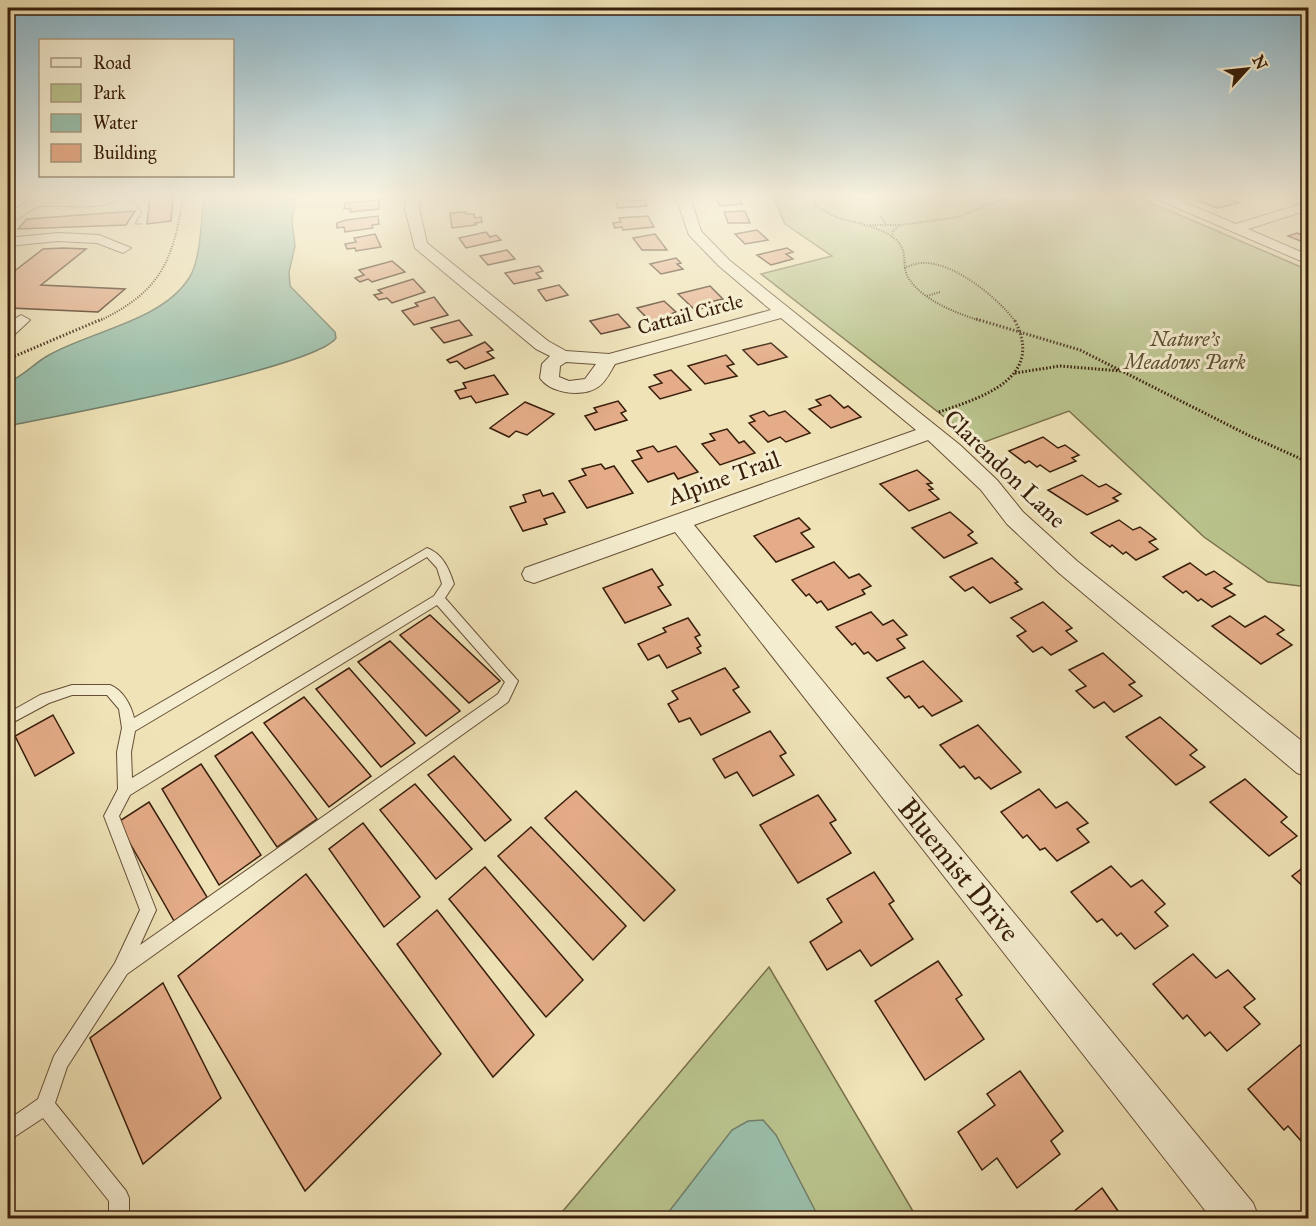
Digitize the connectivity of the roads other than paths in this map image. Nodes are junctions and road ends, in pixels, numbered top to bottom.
1 (431, 254) edge
2 (715, 254) edge
3 (783, 312) junction
4 (562, 356) junction
5 (609, 360) junction
6 (933, 423) junction
7 (680, 522) junction
8 (534, 574) dead end
9 (438, 599) junction
10 (8, 719) edge
11 (129, 728) junction
12 (1308, 764) edge
13 (125, 790) junction
14 (121, 969) junction
15 (45, 1105) junction
16 (8, 1131) edge
17 (119, 1218) edge
18 (1238, 1218) edge

1 - 4 street, Cattail Circle
2 - 3 street, Clarendon Lane
3 - 5 street, Cattail Circle
3 - 6 street, Clarendon Lane
4 - 5 street, Cattail Circle
4 - 5 street
6 - 7 street, Alpine Trail
6 - 12 street, Clarendon Lane
7 - 8 street, Alpine Trail
7 - 18 street, Bluemist Drive
9 - 11 lane
9 - 13 lane
9 - 14 lane
10 - 11 lane
11 - 13 lane
13 - 14 lane
14 - 15 lane
15 - 16 lane
15 - 17 lane

